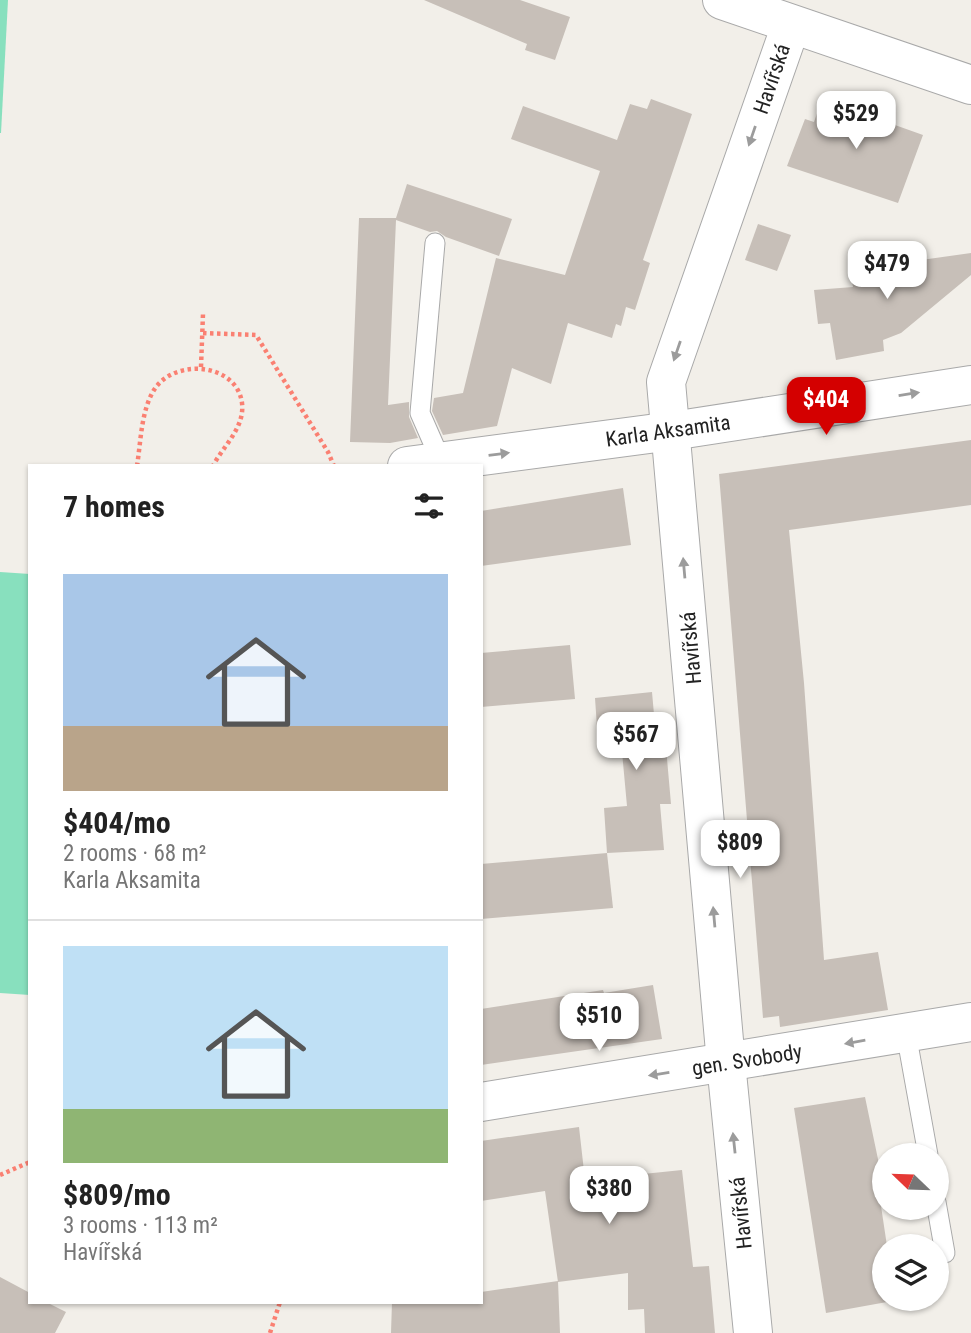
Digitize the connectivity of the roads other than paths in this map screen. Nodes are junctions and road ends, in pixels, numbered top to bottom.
1 (722, 0) edge
2 (791, 25) junction
3 (971, 85) edge
4 (435, 243) dead end
5 (971, 385) edge
6 (672, 431) junction
7 (424, 463) edge
8 (971, 1022) edge
9 (906, 1033) junction
10 (726, 1063) junction
11 (483, 1102) edge
12 (926, 1143) edge
13 (753, 1333) edge

1 - 2 street
2 - 3 street
2 -> 6 street, Havířská
4 - 7 lane
6 -> 5 street, Karla Aksamita
7 -> 6 street, Karla Aksamita
10 -> 6 street, Havířská
8 - 9 street, gen. Svobody
9 -> 10 street, gen. Svobody
9 - 12 lane
10 -> 11 street, gen. Svobody
13 -> 10 street, Havířská

